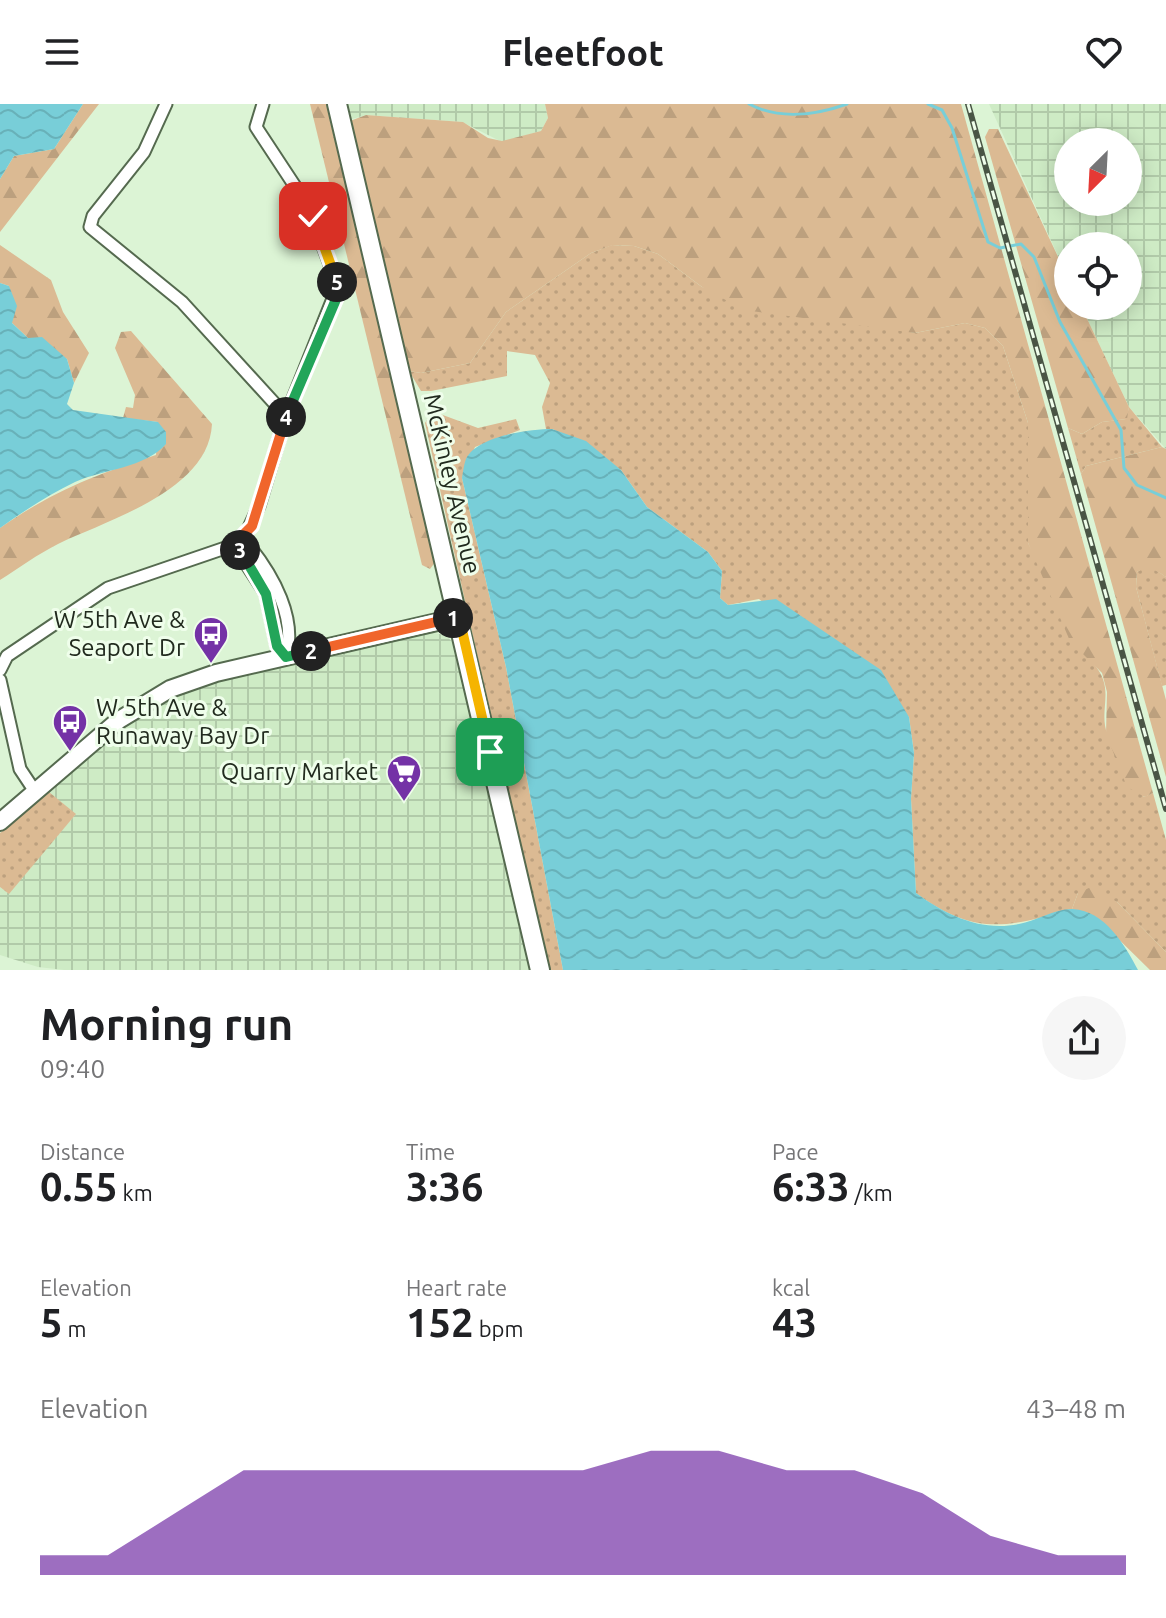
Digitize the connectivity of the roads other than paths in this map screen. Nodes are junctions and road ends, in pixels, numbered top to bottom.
1 (166, 104) edge
2 (263, 104) edge
3 (337, 104) edge
4 (286, 416) junction
5 (239, 543) junction
6 (459, 617) junction
7 (286, 657) junction
8 (0, 670) edge
9 (0, 680) edge
10 (36, 793) junction
11 (0, 822) edge
12 (540, 970) edge

1 - 4 street
2 - 4 street
3 - 6 main road, McKinley Avenue
4 - 5 street
5 - 7 street
5 - 8 street
6 - 7 main road
6 - 12 main road, McKinley Avenue
7 - 10 main road
9 - 10 street
10 - 11 main road

